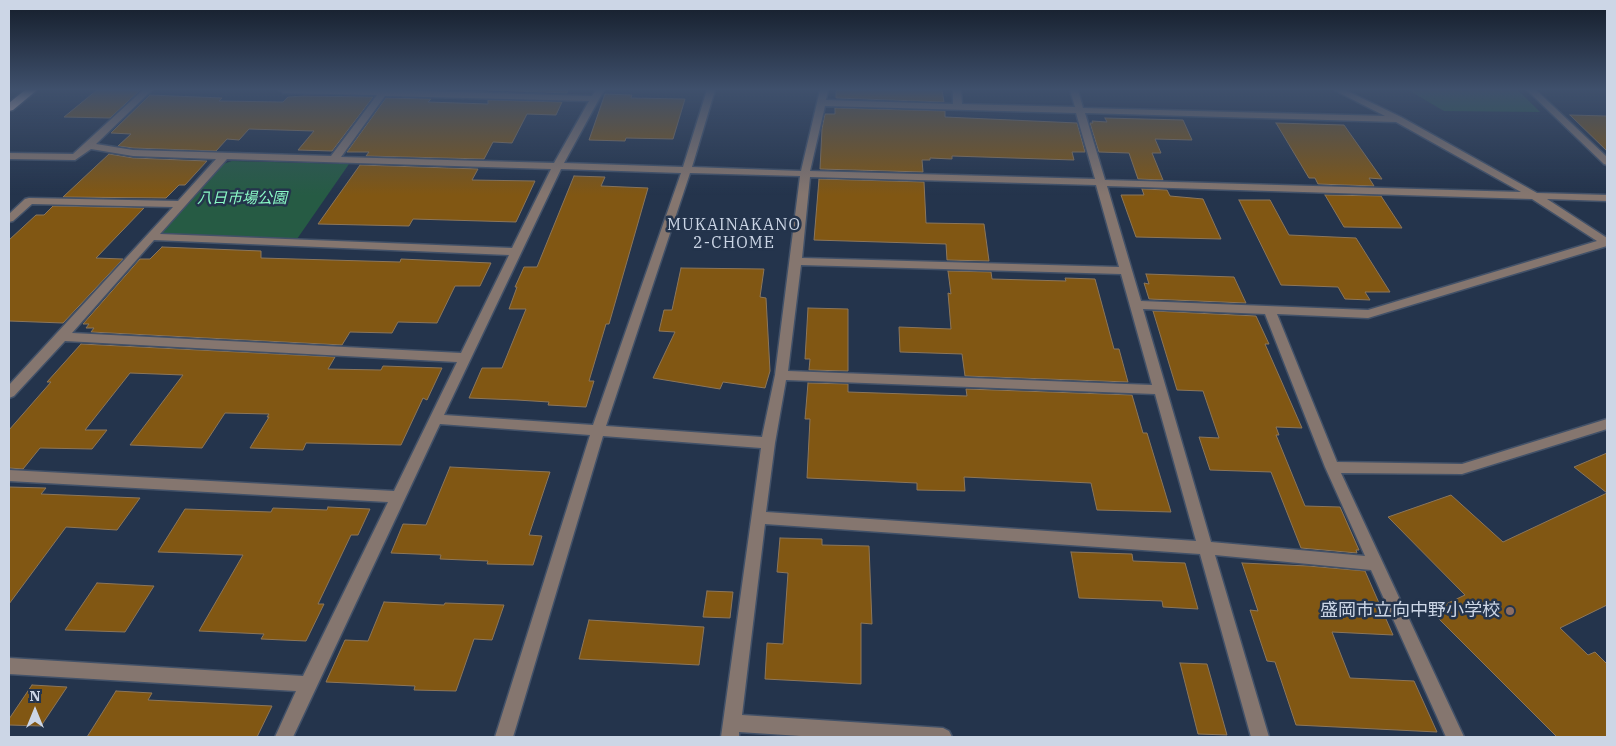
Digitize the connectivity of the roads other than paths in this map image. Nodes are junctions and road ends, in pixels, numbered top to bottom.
1 (111, 125) edge
2 (360, 125) edge
3 (581, 125) edge
4 (700, 125) edge
5 (817, 125) edge
6 (1083, 125) edge
7 (1408, 125) edge
8 (1568, 125) edge
9 (88, 146) junction
10 (9, 156) edge
11 (224, 156) junction
12 (335, 158) junction
13 (1607, 162) edge
14 (558, 165) junction
15 (687, 169) junction
16 (805, 173) junction
17 (1100, 182) junction
18 (1535, 196) junction
19 (1607, 198) edge
20 (180, 204) junction
21 (9, 220) edge
22 (150, 237) junction
23 (1606, 243) edge
24 (516, 252) junction
25 (796, 261) junction
26 (1125, 271) junction
27 (1135, 305) junction
28 (1269, 310) junction
29 (62, 337) junction
30 (464, 358) junction
31 (781, 375) junction
32 (1160, 390) junction
33 (9, 393) edge
34 (436, 419) junction
35 (1607, 424) edge
36 (598, 431) junction
37 (768, 443) junction
38 (1332, 467) junction
39 (9, 475) edge
40 (397, 497) junction
41 (759, 518) junction
42 (1205, 548) junction
43 (1377, 564) junction
44 (9, 666) edge
45 (308, 684) junction
46 (731, 730) edge
47 (284, 737) edge
48 (504, 737) edge
49 (943, 737) edge
50 (1260, 737) edge
51 (1455, 737) edge

1 - 9 street
2 - 12 street
3 - 14 street
4 - 15 street
5 - 16 street
6 - 17 street
7 - 18 street
8 - 13 street
9 - 10 street
9 - 11 street
11 - 12 street
11 - 20 street
12 - 14 street
14 - 15 street
14 - 24 street
15 - 16 street
15 - 36 street
16 - 17 street
16 - 25 street
17 - 18 street
17 - 26 street
18 - 19 street
18 - 23 street
20 - 21 street
20 - 22 street
22 - 24 street
22 - 29 street
23 - 28 street
24 - 30 street
25 - 26 street
25 - 31 street
26 - 27 street
27 - 28 street
27 - 32 street
28 - 38 street
29 - 30 street
29 - 33 street
30 - 34 street
31 - 32 street
31 - 37 street
32 - 42 street
34 - 36 street
34 - 40 street
35 - 38 street
36 - 37 street
36 - 48 street
37 - 41 street
38 - 43 street
39 - 40 street
40 - 45 street
41 - 42 street
41 - 46 street
42 - 43 street
42 - 50 street
43 - 51 street
44 - 45 street
45 - 47 street
46 - 49 street

